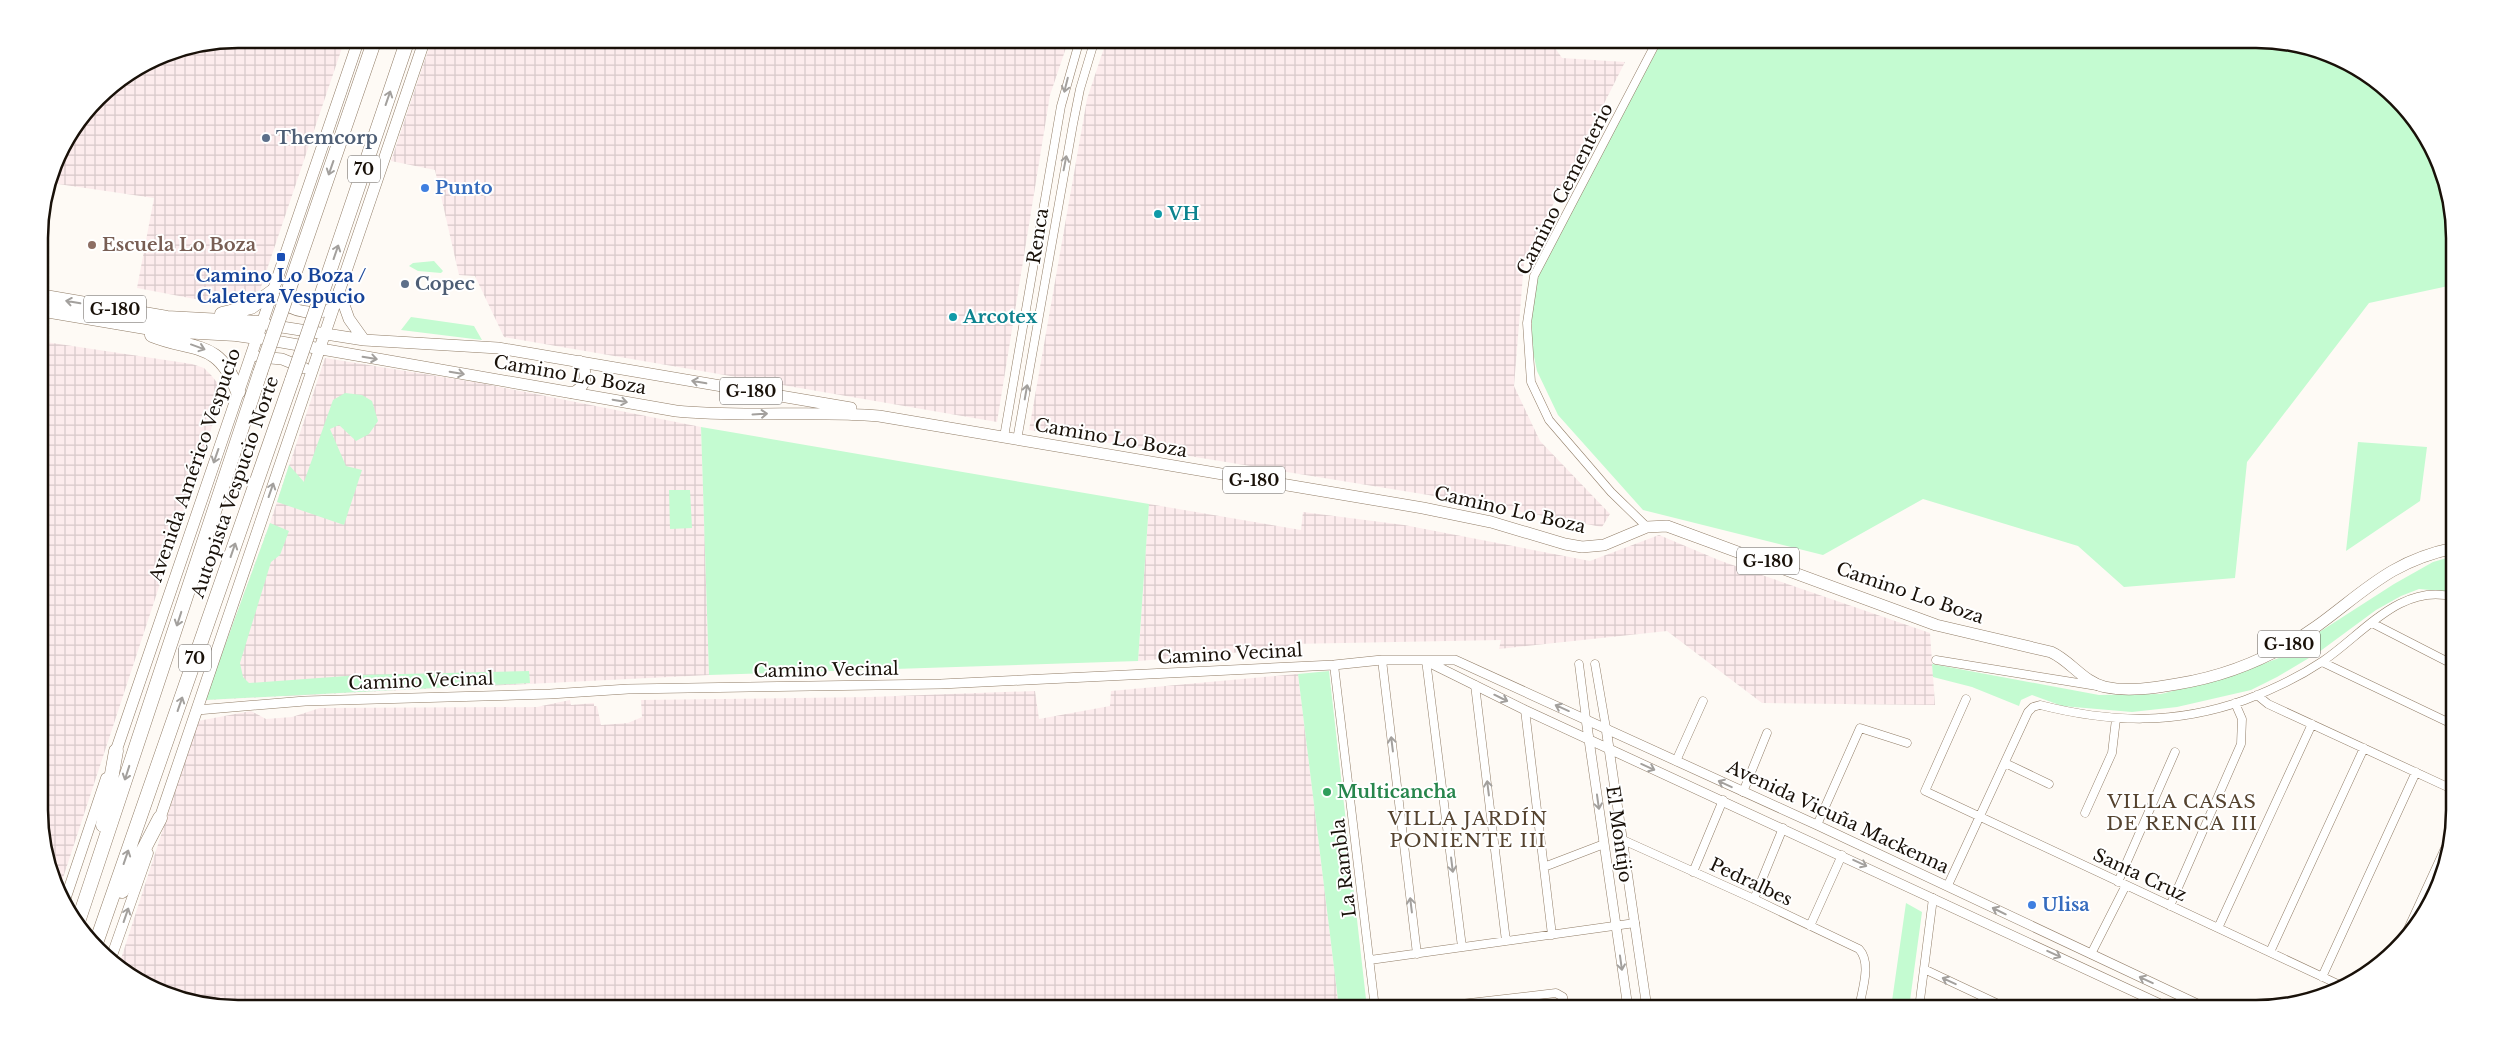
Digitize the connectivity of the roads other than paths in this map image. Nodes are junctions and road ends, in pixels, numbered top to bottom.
1 (356, 48) edge
2 (372, 48) edge
3 (405, 48) edge
4 (422, 48) edge
5 (1077, 48) edge
6 (1092, 48) edge
7 (1653, 48) edge
8 (1049, 177) junction
9 (1062, 179) junction
10 (339, 291) junction
11 (272, 292) junction
12 (48, 297) edge
13 (333, 309) junction
14 (48, 311) edge
15 (190, 320) junction
16 (262, 323) junction
17 (136, 326) junction
18 (324, 334) junction
19 (257, 337) junction
20 (364, 340) junction
21 (1021, 342) junction
22 (1034, 344) junction
23 (319, 350) junction
24 (250, 359) junction
25 (580, 361) junction
26 (311, 374) junction
27 (238, 392) junction
28 (572, 393) junction
29 (880, 416) junction
30 (1004, 437) junction
31 (1017, 440) junction
32 (1647, 527) junction
33 (2446, 550) edge
34 (2446, 596) edge
35 (2372, 624) junction
36 (1382, 660) junction
37 (1426, 660) junction
38 (1454, 660) joint
39 (1936, 660) dead end
40 (2446, 661) edge
41 (2322, 662) junction
42 (1578, 664) dead end
43 (1595, 664) dead end
44 (1334, 665) junction
45 (1475, 686) junction
46 (2104, 686) junction
47 (2257, 695) junction
48 (1966, 699) dead end
49 (1703, 701) dead end
50 (2235, 703) junction
51 (197, 710) junction
52 (1525, 710) junction
53 (1586, 719) junction
54 (2116, 719) junction
55 (2446, 721) edge
56 (2312, 724) junction
57 (1606, 728) junction
58 (1767, 733) dead end
59 (1589, 739) junction
60 (1907, 743) dead end
61 (2364, 748) junction
62 (1610, 749) junction
63 (116, 751) junction
64 (2175, 752) dead end
65 (1676, 761) junction
66 (2005, 763) junction
67 (2416, 772) junction
68 (2049, 784) dead end
69 (2446, 786) edge
70 (1743, 792) junction
71 (1723, 800) junction
72 (2085, 813) dead end
73 (1980, 817) junction
74 (160, 818) junction
75 (1817, 824) junction
76 (1783, 828) junction
77 (1623, 840) junction
78 (1811, 841) junction
79 (1604, 844) junction
80 (1842, 855) junction
81 (1904, 865) junction
82 (1544, 867) junction
83 (2435, 871) edge
84 (1693, 872) junction
85 (94, 873) junction
86 (1897, 880) junction
87 (2122, 883) junction
88 (1948, 885) junction
89 (67, 893) edge
90 (1933, 898) junction
91 (1754, 899) junction
92 (2170, 906) junction
93 (2418, 907) edge
94 (80, 915) edge
95 (2016, 919) junction
96 (1635, 923) junction
97 (1616, 926) junction
98 (1810, 926) junction
99 (2218, 928) junction
100 (2008, 933) junction
101 (1552, 935) junction
102 (98, 938) edge
103 (98, 939) edge
104 (1506, 941) junction
105 (1462, 947) junction
106 (2270, 952) junction
107 (113, 953) edge
108 (1417, 954) junction
109 (2091, 954) junction
110 (1370, 960) junction
111 (1924, 969) junction
112 (2322, 977) junction
113 (2334, 982) edge
114 (1513, 999) joint
115 (1374, 1000) edge
116 (1506, 1000) edge
117 (1563, 1000) edge
118 (1627, 1000) edge
119 (1646, 1000) edge
120 (1860, 1000) edge
121 (1920, 1000) edge
122 (1990, 1000) edge
123 (2152, 1000) edge
124 (2189, 1000) edge

1 - 11 main road, Avenida Américo Vespucio
2 -> 85 highway, Autopista Vespucio Norte / 70, bridge
102 -> 3 highway, Autopista Vespucio Norte / 70, bridge
4 - 10 main road
5 -> 8 street, Renca
9 -> 6 street, Renca
7 - 32 street, Camino Cementerio
8 - 9 street
8 - 21 street, Renca
9 - 22 street, Renca
10 - 13 main road
10 - 20 main road
11 - 13 main road
11 - 15 highway
11 - 16 main road, Avenida Américo Vespucio
15 -> 12 highway, G-180
13 - 18 main road
14 - 17 highway, G-180
15 - 16 highway, G-180
16 - 18 main road, Camino Lo Boza / G-180
16 - 19 main road, Avenida Américo Vespucio
17 - 19 highway, G-180
17 -> 27 highway
18 - 20 main road, Camino Lo Boza / G-180
18 - 23 main road
19 - 23 main road, Camino Lo Boza / G-180
19 - 24 main road, Avenida Américo Vespucio
20 - 25 main road, Camino Lo Boza / G-180
21 - 22 street
21 - 30 street, Renca
31 -> 22 street, Renca
23 - 26 main road
23 -> 28 main road, Camino Lo Boza / G-180
24 - 26 main road
24 - 27 main road, Avenida Américo Vespucio
25 - 28 main road
29 -> 25 main road, Camino Lo Boza / G-180
51 -> 26 main road
27 -> 63 main road, Avenida Américo Vespucio
28 -> 29 main road, Camino Lo Boza / G-180
29 - 30 main road, Camino Lo Boza / G-180
30 - 31 main road, Camino Lo Boza / G-180
31 - 32 main road, Camino Lo Boza / G-180
32 - 46 main road, Camino Lo Boza / G-180
33 - 46 main road, Camino Lo Boza / G-180
34 - 35 street
35 - 40 street
35 - 41 street
36 - 37 street, Camino Vecinal
36 - 44 street, Camino Vecinal
108 -> 36 street
37 - 38 street, Camino Vecinal
37 - 45 street, Avenida Vicuña Mackenna
37 -> 105 street
53 -> 38 street, Avenida Vicuña Mackenna
39 - 46 street, Camino Lo Boza
41 - 47 street
41 - 55 street
42 - 53 street, El Montijo
43 - 57 street, El Montijo
44 - 51 street, Camino Vecinal
44 - 110 street, La Rambla
45 -> 52 street, Avenida Vicuña Mackenna
104 -> 45 street
47 - 50 street
47 - 56 street
48 - 73 street, Santa Cruz
49 - 65 street
50 - 54 street
50 - 92 street
51 - 74 main road
52 - 59 street, Avenida Vicuña Mackenna
52 - 82 street
53 - 57 street, Avenida Vicuña Mackenna
53 - 59 street, El Montijo
54 - 66 street
54 - 72 street
56 - 61 street
56 - 99 street
57 - 62 street, El Montijo
57 - 65 street, Avenida Vicuña Mackenna
58 - 70 street
59 - 62 street, Avenida Vicuña Mackenna
59 -> 79 street, El Montijo
60 - 75 street
61 - 67 street
61 - 106 street
62 -> 71 street, Avenida Vicuña Mackenna
62 - 77 street, El Montijo
63 - 85 highway
63 - 89 main road, Avenida Américo Vespucio
64 - 87 street
70 -> 65 street, Avenida Vicuña Mackenna
66 - 68 street
66 - 73 street
67 - 69 street
67 - 112 street
70 - 75 street, Avenida Vicuña Mackenna
71 - 76 street, Avenida Vicuña Mackenna
71 - 84 street
73 - 87 street, Santa Cruz
73 - 88 street
74 - 103 highway
107 -> 74 main road
75 - 78 street
75 - 81 street, Avenida Vicuña Mackenna
76 - 78 street, Avenida Vicuña Mackenna
76 - 91 street
77 - 84 street, Pedralbes
77 - 96 street, El Montijo
78 - 80 street, Avenida Vicuña Mackenna
79 - 82 street
79 - 97 street, El Montijo
80 -> 86 street, Avenida Vicuña Mackenna
80 - 98 street
81 - 86 street
81 - 88 street, Avenida Vicuña Mackenna
82 - 101 street
83 - 93 street
84 - 91 street, Pedralbes
85 - 94 highway, Autopista Vespucio Norte / 70
86 - 90 street, Avenida Vicuña Mackenna
87 - 92 street, Santa Cruz
87 - 109 street
95 -> 88 street, Avenida Vicuña Mackenna
90 - 100 street, Avenida Vicuña Mackenna
90 - 111 street
91 - 98 street, Pedralbes
92 - 99 street, Santa Cruz
95 - 100 street
95 - 109 street, Avenida Vicuña Mackenna
96 - 97 street
96 - 119 street, El Montijo
97 - 101 street
97 -> 118 street, El Montijo
98 - 120 street, Pedralbes
99 - 106 street, Santa Cruz
100 -> 123 street, Avenida Vicuña Mackenna
101 - 104 street
104 - 105 street
105 - 108 street
106 - 112 street, Santa Cruz
108 - 110 street
124 -> 109 street, Avenida Vicuña Mackenna
110 - 115 street, La Rambla
111 - 121 street
122 -> 111 street
112 - 113 street, Santa Cruz
114 - 116 street
114 - 117 street

